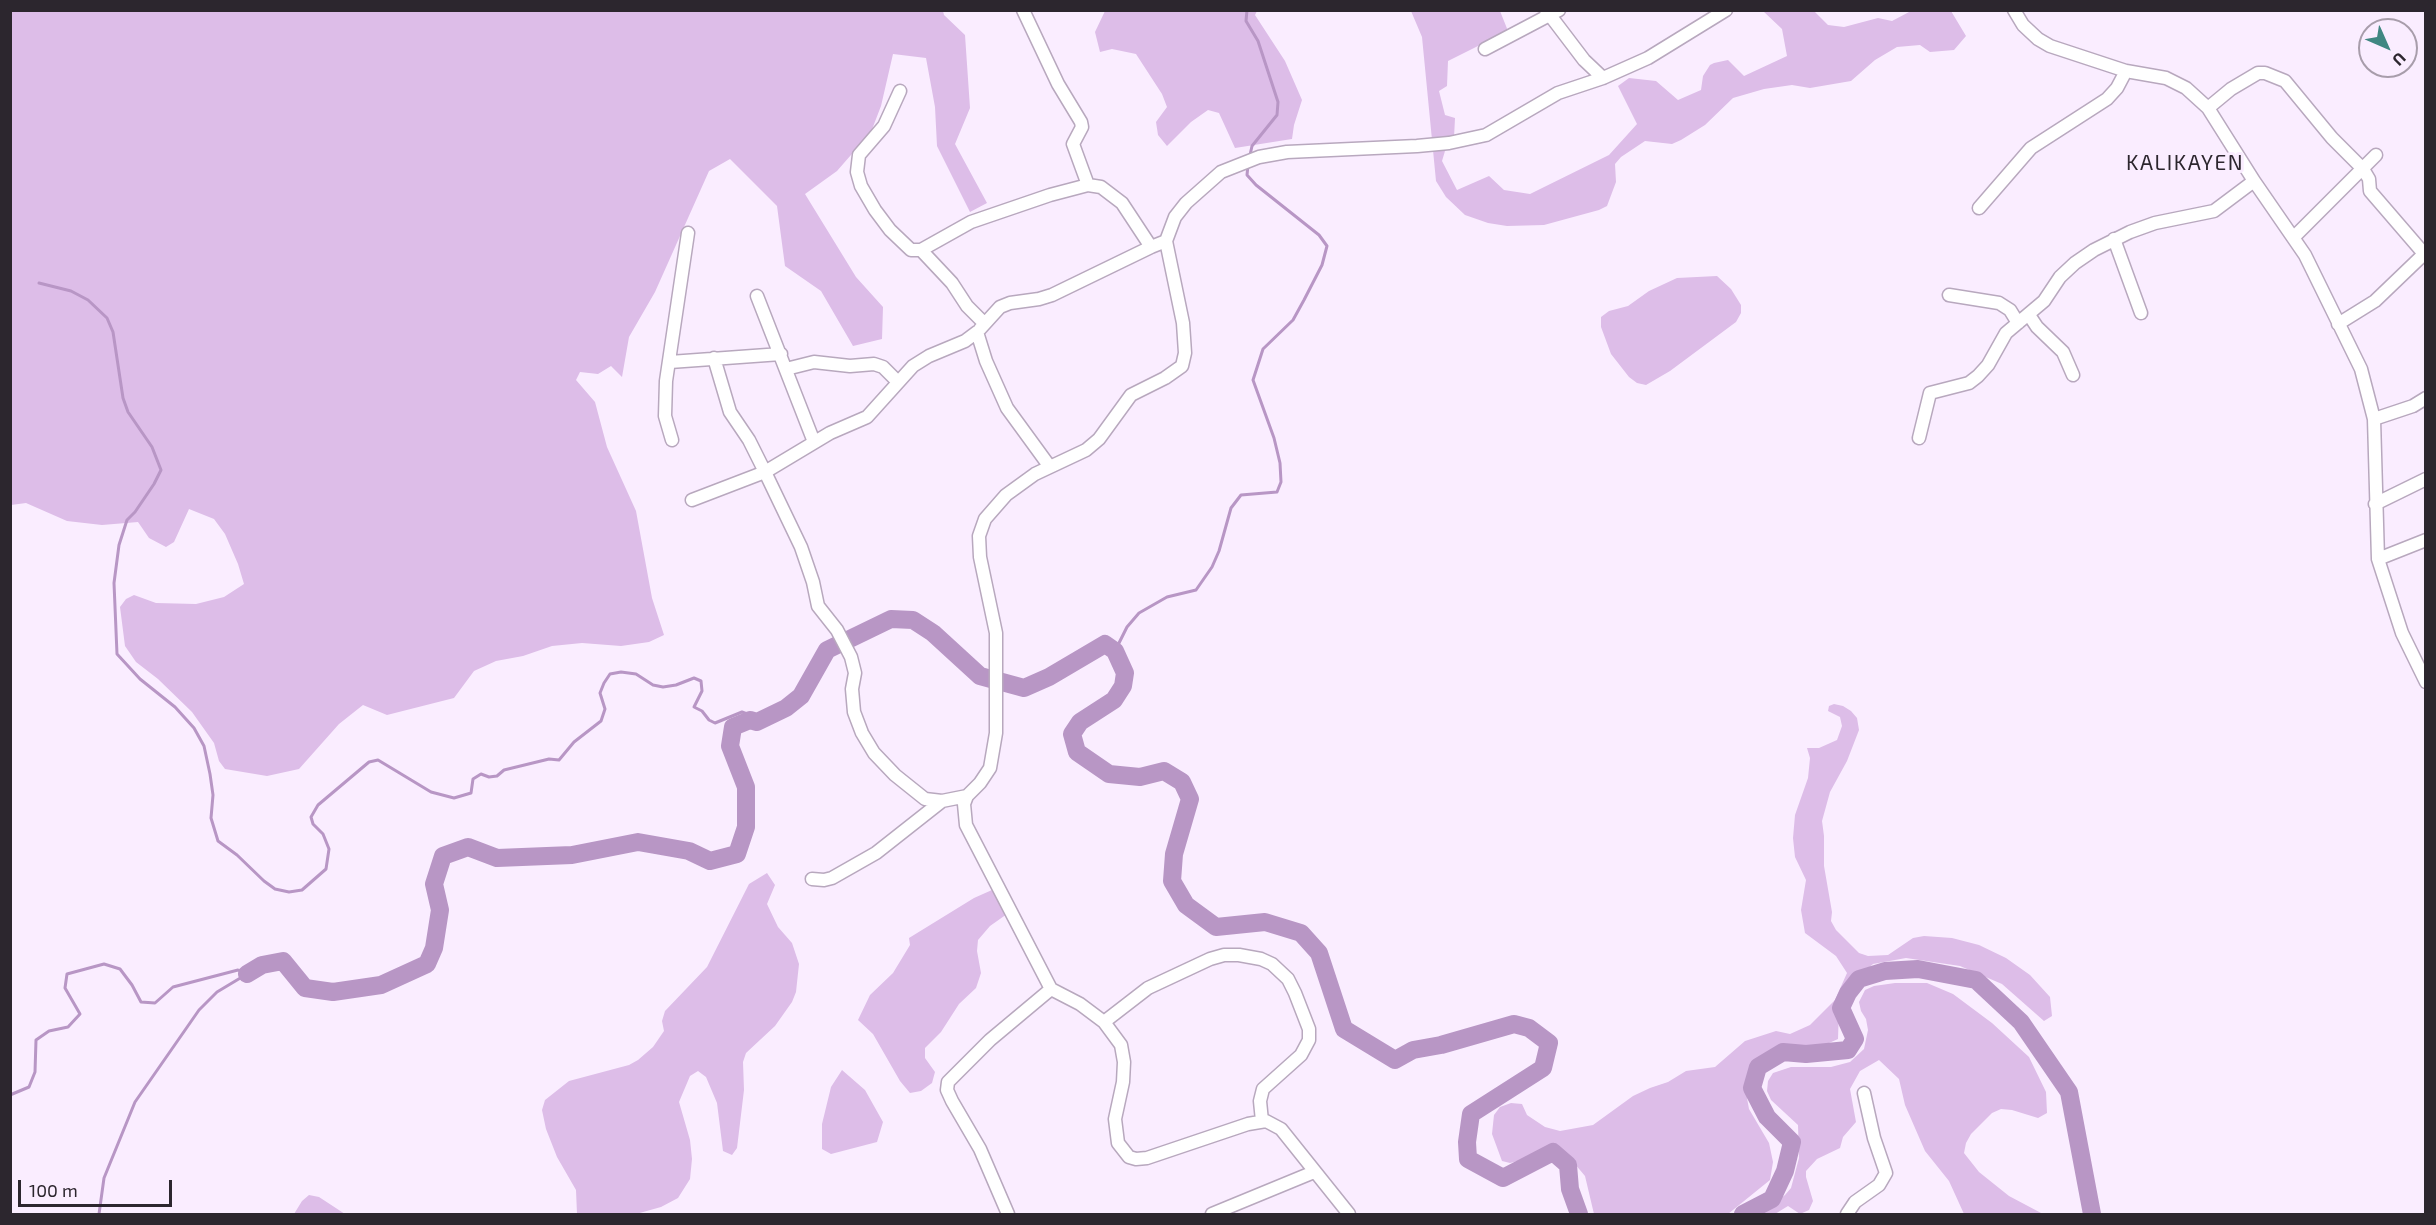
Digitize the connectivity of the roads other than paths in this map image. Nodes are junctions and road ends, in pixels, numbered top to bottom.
1 (1023, 10) edge
2 (1726, 10) edge
3 (2014, 10) edge
4 (1551, 13) edge
5 (1485, 49) dead end
6 (2126, 71) junction
7 (1603, 78) junction
8 (900, 91) dead end
9 (2208, 108) junction
10 (2376, 155) dead end
11 (2362, 169) junction
12 (2254, 181) junction
13 (1088, 185) junction
14 (1979, 208) dead end
15 (688, 233) dead end
16 (2294, 237) junction
17 (2114, 239) junction
18 (1166, 241) junction
19 (1151, 247) junction
20 (921, 250) junction
21 (2425, 255) edge
22 (1949, 295) dead end
23 (757, 296) dead end
24 (2141, 313) dead end
25 (2029, 315) junction
26 (2018, 323) junction
27 (2338, 324) junction
28 (981, 328) junction
29 (781, 354) junction
30 (714, 358) junction
31 (670, 362) junction
32 (786, 369) junction
33 (2073, 375) dead end
34 (898, 382) junction
35 (2426, 398) edge
36 (2374, 419) junction
37 (1919, 438) dead end
38 (672, 440) dead end
39 (814, 442) junction
40 (1050, 467) junction
41 (765, 472) junction
42 (2426, 479) edge
43 (692, 500) dead end
44 (2375, 504) junction
45 (2426, 540) edge
46 (2378, 559) junction
47 (2426, 682) edge
48 (967, 796) junction
49 (942, 801) junction
50 (812, 879) dead end
51 (1051, 989) junction
52 (1104, 1022) junction
53 (1864, 1093) dead end
54 (1262, 1121) junction
55 (1314, 1172) junction
56 (1008, 1215) edge
57 (1212, 1215) edge
58 (1349, 1215) edge
59 (1847, 1215) edge

1 - 13 street
2 - 7 street
3 - 6 street
4 - 5 street
4 - 7 street
6 - 9 street
6 - 14 street
7 - 18 street
8 - 20 street
9 - 11 street
9 - 12 street
10 - 11 street
11 - 16 street
11 - 21 street
12 - 16 street
12 - 17 street
13 - 19 street
13 - 20 street
15 - 31 street
16 - 27 street
17 - 24 street
17 - 25 street
18 - 19 street
18 - 40 street
19 - 28 street
20 - 28 street
21 - 27 street
22 - 26 street
23 - 29 street
25 - 26 street
25 - 33 street
26 - 37 street
27 - 36 street
28 - 34 street
28 - 40 street
29 - 30 street
29 - 32 street
30 - 31 street
30 - 41 street
31 - 38 street
32 - 34 street
32 - 39 street
34 - 39 street
35 - 36 street
36 - 44 street
39 - 41 street
40 - 48 street
41 - 43 street
41 - 49 street
42 - 44 street
44 - 46 street
45 - 46 street
46 - 47 street
48 - 49 street
48 - 51 street
49 - 50 street
51 - 52 street
51 - 56 street
52 - 54 street
52 - 54 street
53 - 59 street
54 - 55 street
55 - 57 street
55 - 58 street

